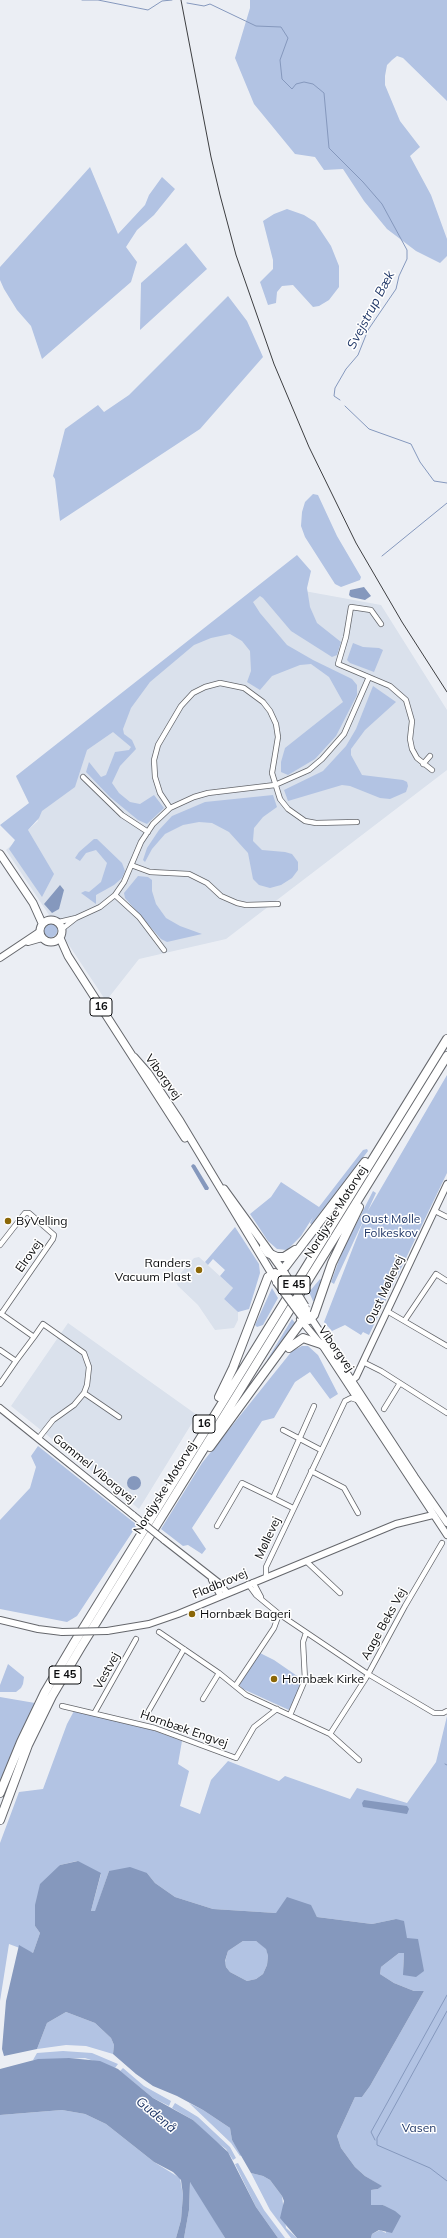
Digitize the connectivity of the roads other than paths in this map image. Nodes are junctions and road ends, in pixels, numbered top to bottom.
1 (380, 624) dead end
2 (369, 677) junction
3 (430, 756) dead end
4 (423, 764) junction
5 (432, 770) dead end
6 (83, 777) dead end
7 (275, 785) junction
8 (170, 808) junction
9 (357, 822) dead end
10 (148, 832) junction
11 (0, 854) edge
12 (131, 865) junction
13 (115, 895) junction
14 (278, 904) dead end
15 (45, 921) junction
16 (60, 926) junction
17 (41, 935) junction
18 (57, 940) junction
19 (164, 950) dead end
20 (0, 958) edge
21 (446, 1041) edge
22 (447, 1056) edge
23 (438, 1071) junction
24 (211, 1174) junction
25 (447, 1184) edge
26 (434, 1211) junction
27 (447, 1217) edge
28 (303, 1243) junction
29 (0, 1245) edge
30 (264, 1247) junction
31 (279, 1275) junction
32 (447, 1281) edge
33 (387, 1311) junction
34 (0, 1313) edge
35 (305, 1317) junction
36 (405, 1320) junction
37 (34, 1337) junction
38 (321, 1344) junction
39 (447, 1346) edge
40 (0, 1350) edge
41 (16, 1361) junction
42 (363, 1362) junction
43 (269, 1369) junction
44 (351, 1381) junction
45 (400, 1383) junction
46 (0, 1384) edge
47 (84, 1393) junction
48 (357, 1400) junction
49 (314, 1406) dead end
50 (0, 1408) edge
51 (384, 1409) dead end
52 (447, 1413) edge
53 (119, 1417) dead end
54 (283, 1430) dead end
55 (38, 1438) junction
56 (301, 1439) junction
57 (321, 1450) junction
58 (311, 1471) junction
59 (410, 1479) junction
60 (272, 1498) junction
61 (293, 1508) junction
62 (447, 1512) edge
63 (358, 1513) dead end
64 (440, 1514) junction
65 (151, 1515) junction
66 (433, 1515) junction
67 (447, 1523) edge
68 (217, 1526) dead end
69 (447, 1529) edge
70 (447, 1535) edge
71 (148, 1538) junction
72 (442, 1543) dead end
73 (306, 1561) junction
74 (266, 1577) junction
75 (251, 1583) junction
76 (340, 1593) dead end
77 (224, 1594) junction
78 (279, 1614) junction
79 (0, 1620) edge
80 (159, 1632) dead end
81 (306, 1633) junction
82 (136, 1639) dead end
83 (184, 1649) junction
84 (219, 1673) junction
85 (368, 1674) junction
86 (236, 1685) junction
87 (203, 1699) dead end
88 (62, 1706) dead end
89 (277, 1709) junction
90 (95, 1712) junction
91 (148, 1712) dead end
92 (445, 1712) edge
93 (290, 1715) junction
94 (330, 1734) junction
95 (359, 1760) dead end
96 (0, 1793) edge
97 (0, 1820) edge

1 - 2 street
2 - 4 street
2 - 7 street
3 - 4 street
4 - 5 street
6 - 10 street
7 - 8 street
7 - 8 street
7 - 9 street
8 - 10 street
10 - 12 street
11 - 15 main road
12 - 13 street
12 - 14 street
13 - 16 street
13 - 19 street
15 - 16 main road
15 - 17 main road
16 - 18 main road
17 - 18 main road, 16
17 - 20 street
18 - 24 main road, Viborgvej / 16
21 - 28 highway
21 - 65 highway, Nordjyske Motorvej / E 45
22 - 23 highway, Nordjyske Motorvej / E 45
23 - 35 highway
23 - 71 highway, Nordjyske Motorvej / E 45
24 - 30 main road, Viborgvej / 16
24 - 31 main road, Viborgvej / 16
25 - 26 street, Oust Møllevej
26 - 27 street
26 - 33 street, Oust Møllevej
28 - 30 highway
28 - 31 highway
29 - 34 street, Elrovej
30 - 31 main road, Viborgvej / 16
31 - 35 highway, bridge
31 - 35 main road, Viborgvej / 16, bridge
31 - 65 highway, 16
32 - 36 street
33 - 36 street
33 - 42 street, Oust Møllevej
34 - 37 street, Elrovej
35 - 38 street, Viborgvej
35 - 43 highway, 16
35 - 44 street, Viborgvej
36 - 39 street
37 - 41 street
37 - 47 street
38 - 43 highway
38 - 48 street, Viborgvej
40 - 41 street
41 - 46 street
42 - 44 street, Oust Møllevej
42 - 45 street
43 - 71 highway, 16
44 - 64 street, Viborgvej
45 - 51 street
45 - 52 street
47 - 53 street
47 - 55 street
48 - 57 street, Møllevej
48 - 59 street, Viborgvej
49 - 56 street, Møllevej
50 - 55 street, Gammel Viborgvej
54 - 56 street
55 - 77 street, Gammel Viborgvej, bridge
56 - 57 street
56 - 60 street, Møllevej
57 - 58 street, Møllevej
58 - 61 street, Møllevej
58 - 63 street
59 - 64 street
59 - 66 street, Viborgvej
60 - 61 street, Møllevej
60 - 68 street, Møllevej
61 - 74 street, Møllevej
62 - 64 street, Fladbrovej
64 - 66 street, Fladbrovej
64 - 67 street, Viborgvej
65 - 96 highway, Nordjyske Motorvej / E 45
66 - 69 street
66 - 70 street, Viborgvej
66 - 73 street, Fladbrovej
71 - 97 highway, Nordjyske Motorvej / E 45
72 - 85 street, Aage Beks Vej
73 - 74 street, Fladbrovej
73 - 76 street
74 - 75 street, Fladbrovej
75 - 77 street, Fladbrovej
75 - 78 street
77 - 79 street, Fladbrovej, bridge
78 - 81 street
78 - 86 street
80 - 83 street
81 - 85 street
81 - 93 street
82 - 90 street, Vestvej
83 - 84 street
83 - 91 street
84 - 86 street
84 - 87 street
85 - 92 street
85 - 94 street, Aage Beks Vej
86 - 89 street
88 - 90 street, Hornbæk Engvej
89 - 90 street, Hornbæk Engvej
89 - 93 street
93 - 94 street
94 - 95 street

